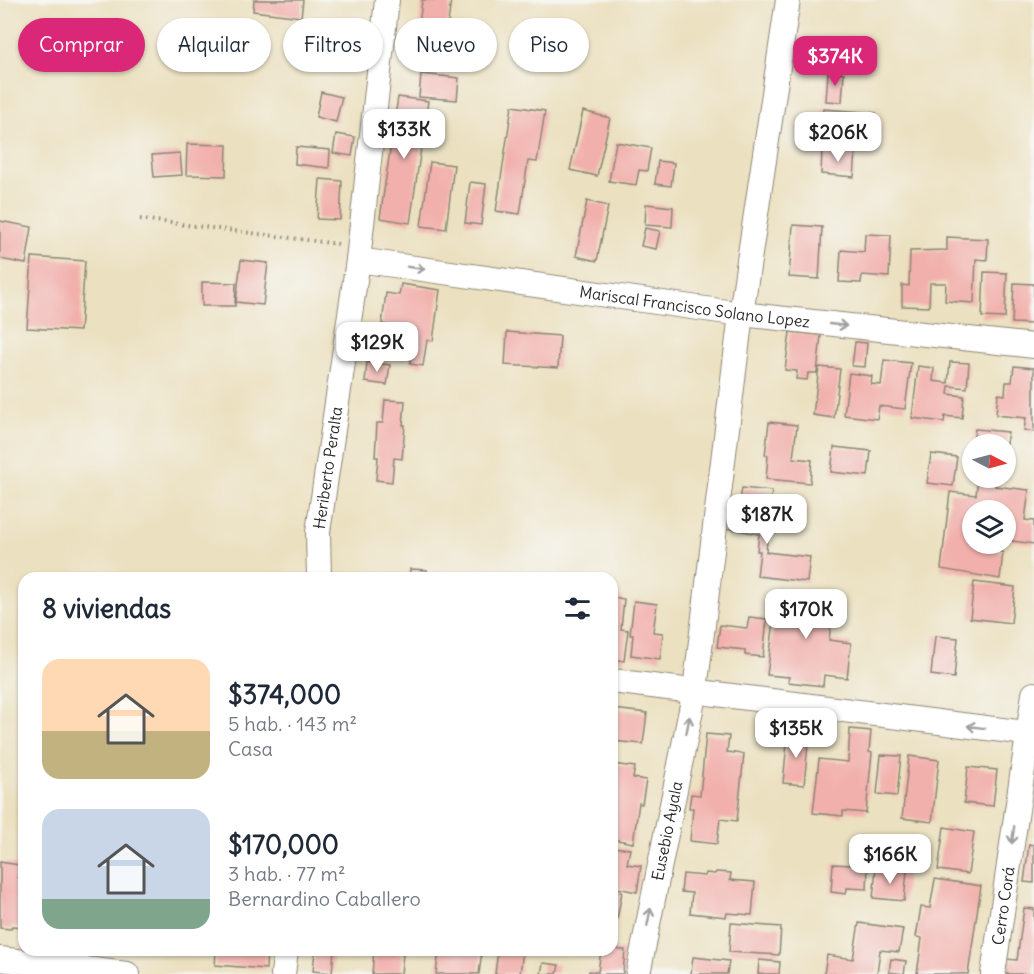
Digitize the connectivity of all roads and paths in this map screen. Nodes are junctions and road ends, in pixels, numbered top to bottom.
1 (387, 0) edge
2 (788, 0) edge
3 (140, 219) dead end
4 (359, 254) junction
5 (741, 314) junction
6 (1034, 346) edge
7 (319, 572) edge
8 (618, 682) edge
9 (695, 690) junction
10 (1034, 694) edge
11 (1031, 734) edge
12 (285, 956) edge
13 (0, 958) edge
14 (126, 974) edge
15 (283, 974) edge
16 (638, 974) edge
17 (993, 974) edge

1 - 4 street, Heriberto Peralta
2 - 5 street, Eusebio Ayala
3 - 4 path
4 -> 5 street, Mariscal Francisco Solano Lopez
4 - 7 street, Heriberto Peralta
5 -> 6 street, Mariscal Francisco Solano Lopez
5 - 9 street, Eusebio Ayala
8 - 9 street
11 -> 9 street
16 -> 9 street, Eusebio Ayala
10 - 11 street, Cerro Corá
11 -> 17 street, Cerro Corá
12 - 15 street
13 - 14 street

